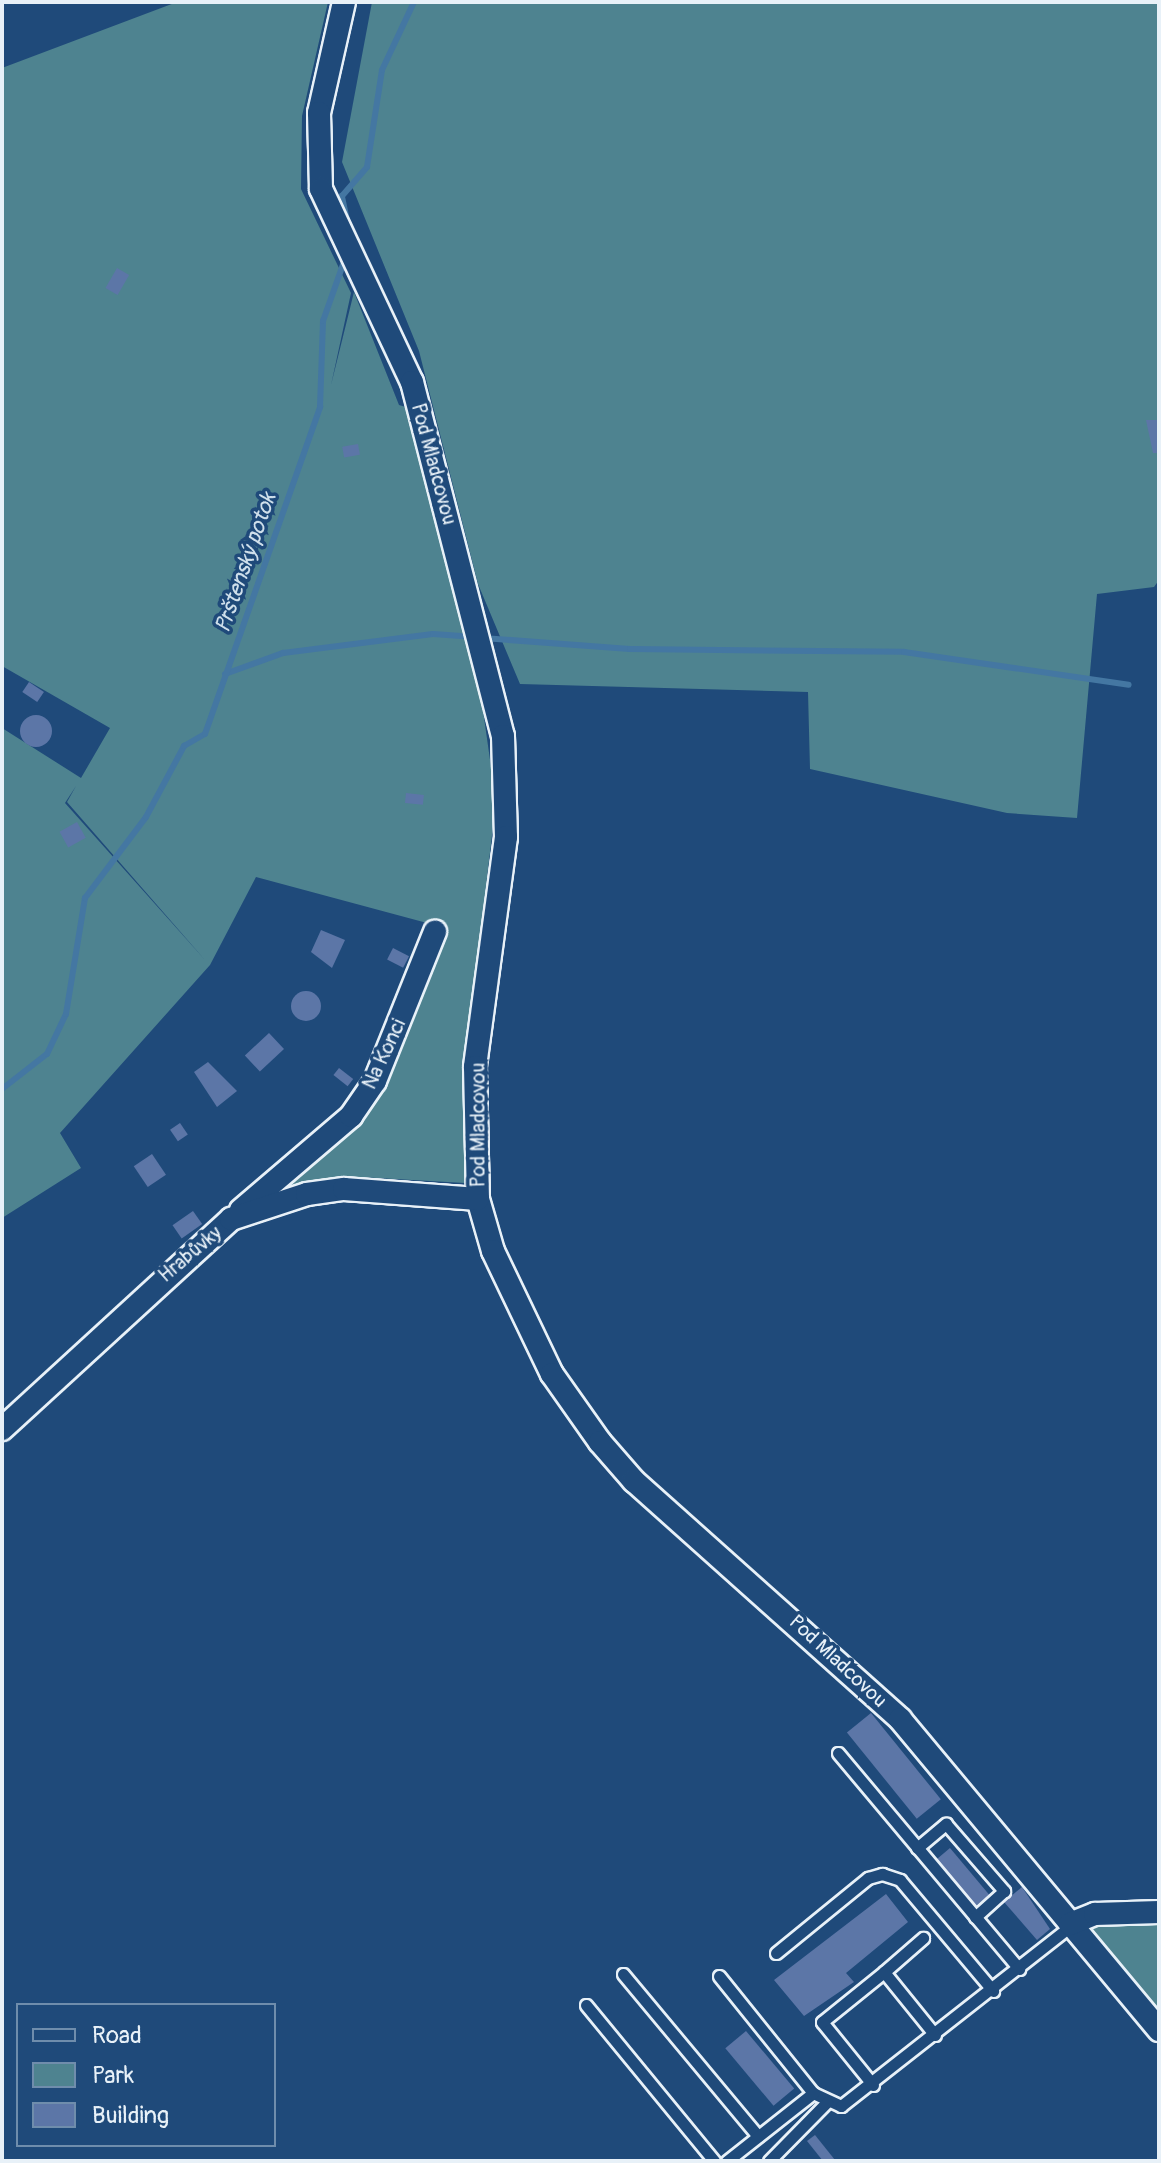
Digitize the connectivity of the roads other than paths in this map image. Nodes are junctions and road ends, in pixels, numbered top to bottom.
1 (344, 2) edge
2 (435, 932) dead end
3 (478, 1199) junction
4 (231, 1219) junction
5 (2, 1429) edge
6 (838, 1753) dead end
7 (917, 1848) junction
8 (1159, 1912) edge
9 (975, 1917) junction
10 (1067, 1928) junction
11 (923, 1938) dead end
12 (776, 1953) dead end
13 (1019, 1969) junction
14 (884, 1972) junction
15 (623, 1974) dead end
16 (719, 1976) dead end
17 (993, 1991) junction
18 (586, 2005) dead end
19 (1159, 2030) edge
20 (935, 2035) junction
21 (873, 2085) junction
22 (813, 2093) junction
23 (827, 2102) junction
24 (758, 2136) junction
25 (714, 2161) edge
26 (727, 2161) edge
27 (769, 2161) edge

1 - 3 street, Pod Mladcovou
2 - 4 street, Na Konci
3 - 4 street, Hrabůvky
3 - 10 street, Pod Mladcovou
4 - 5 street, Hrabůvky
6 - 7 lane
7 - 9 lane
7 - 9 lane
8 - 10 street
9 - 13 lane
10 - 13 lane
10 - 19 street, Pod Mladcovou
11 - 14 lane
12 - 17 lane
13 - 17 lane
14 - 20 lane
14 - 21 lane
15 - 24 lane
16 - 22 lane
17 - 20 lane
18 - 25 lane
20 - 21 lane
21 - 23 lane
22 - 23 lane
22 - 24 lane
23 - 27 lane
24 - 26 lane

